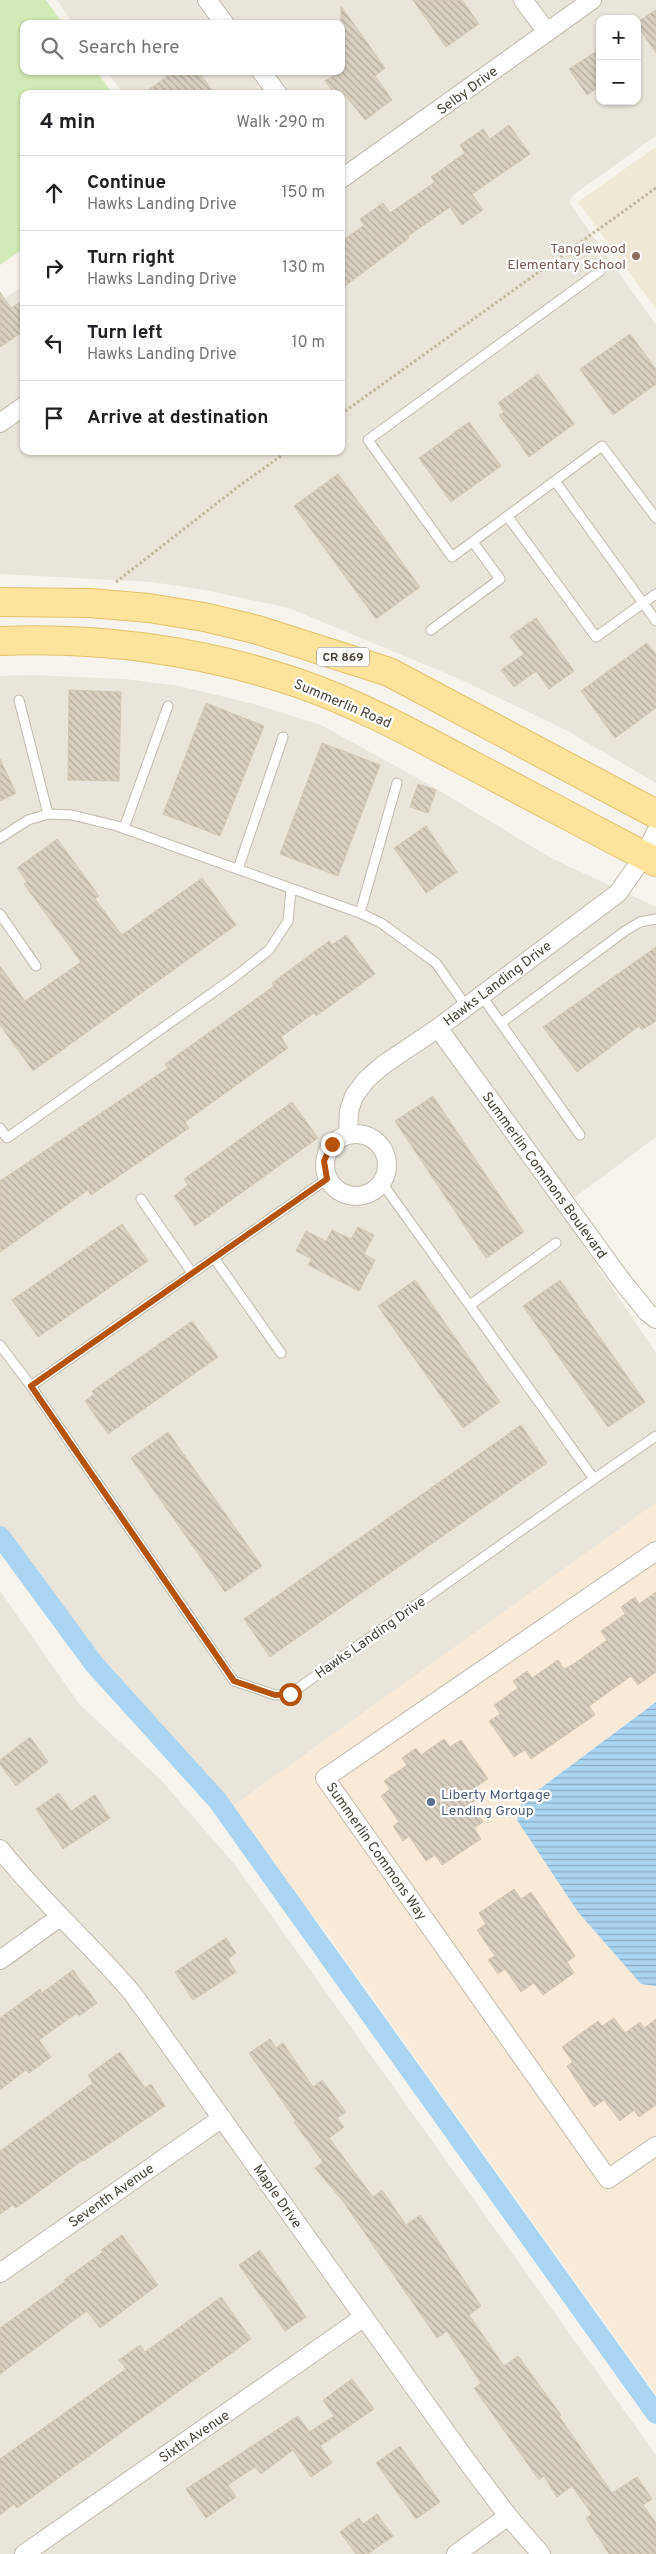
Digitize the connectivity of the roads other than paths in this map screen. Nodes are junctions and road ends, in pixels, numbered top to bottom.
1 (207, 0) edge
2 (523, 0) edge
3 (592, 0) edge
4 (222, 20) edge
5 (546, 32) junction
6 (264, 75) edge
7 (275, 90) edge
8 (345, 176) edge
9 (600, 271) dead end
10 (20, 409) edge
11 (0, 423) edge
12 (555, 481) junction
13 (508, 517) junction
14 (656, 518) edge
15 (473, 542) junction
16 (656, 594) edge
17 (0, 602) edge
18 (644, 603) junction
19 (656, 621) edge
20 (431, 630) dead end
21 (0, 641) edge
22 (19, 700) dead end
23 (168, 706) dead end
24 (283, 737) dead end
25 (397, 783) dead end
26 (48, 814) junction
27 (656, 814) edge
28 (124, 828) junction
29 (656, 832) edge
30 (0, 838) edge
31 (650, 859) edge
32 (238, 869) junction
33 (291, 888) junction
34 (360, 913) junction
35 (0, 914) edge
36 (656, 919) edge
37 (36, 966) dead end
38 (482, 995) junction
39 (466, 1006) junction
40 (501, 1023) junction
41 (438, 1028) junction
42 (0, 1128) edge
43 (348, 1134) junction
44 (580, 1135) dead end
45 (3, 1141) edge
46 (327, 1179) junction
47 (382, 1183) junction
48 (141, 1199) dead end
49 (556, 1243) dead end
50 (214, 1258) junction
51 (192, 1273) junction
52 (470, 1305) junction
53 (656, 1319) edge
54 (0, 1345) edge
55 (281, 1353) dead end
56 (31, 1386) junction
57 (656, 1436) edge
58 (594, 1479) junction
59 (656, 1551) edge
60 (0, 1849) edge
61 (60, 1917) junction
62 (0, 1960) edge
63 (222, 2118) junction
64 (656, 2146) edge
65 (0, 2273) edge
66 (364, 2317) junction
67 (508, 2516) junction
68 (24, 2554) edge
69 (456, 2554) edge
70 (541, 2554) edge

1 - 4 street
2 - 5 street
3 - 5 street, Selby Drive
5 - 8 street, Selby Drive
6 - 7 street
9 - 15 lane
10 - 11 street
12 - 13 lane
12 - 14 lane
12 - 18 lane
13 - 15 lane
13 - 18 lane
15 - 20 lane
16 - 18 lane
17 - 27 main road, CR 869
18 - 19 lane
21 - 31 main road, Summerlin Road
22 - 26 lane
23 - 28 lane
24 - 32 lane
25 - 34 lane
26 - 28 lane
26 - 30 lane
28 - 32 lane
29 - 31 street, Hawks Landing Drive
31 - 38 street, Hawks Landing Drive
32 - 33 lane
33 - 34 lane
33 - 45 lane
34 - 39 lane
35 - 37 lane
36 - 40 lane
38 - 39 street, Hawks Landing Drive
38 - 40 lane
39 - 41 street, Hawks Landing Drive
40 - 44 lane
41 - 43 street, Hawks Landing Drive
41 - 53 street, Summerlin Commons Boulevard
42 - 45 lane
43 - 46 street
43 - 47 street
46 - 47 street
46 - 50 lane
47 - 52 lane
48 - 51 lane
49 - 52 lane
50 - 51 lane
50 - 55 lane
51 - 56 lane
52 - 58 lane
54 - 56 lane, Hawks Landing Drive
56 - 58 lane, Hawks Landing Drive
57 - 58 lane, Hawks Landing Drive
59 - 64 street, Summerlin Commons Way
60 - 61 street, Maple Drive
61 - 62 street
61 - 63 street, Maple Drive
63 - 65 street, Seventh Avenue
63 - 66 street, Maple Drive
66 - 67 street, Maple Drive
66 - 68 street, Sixth Avenue
67 - 69 street
67 - 70 street, Maple Drive

